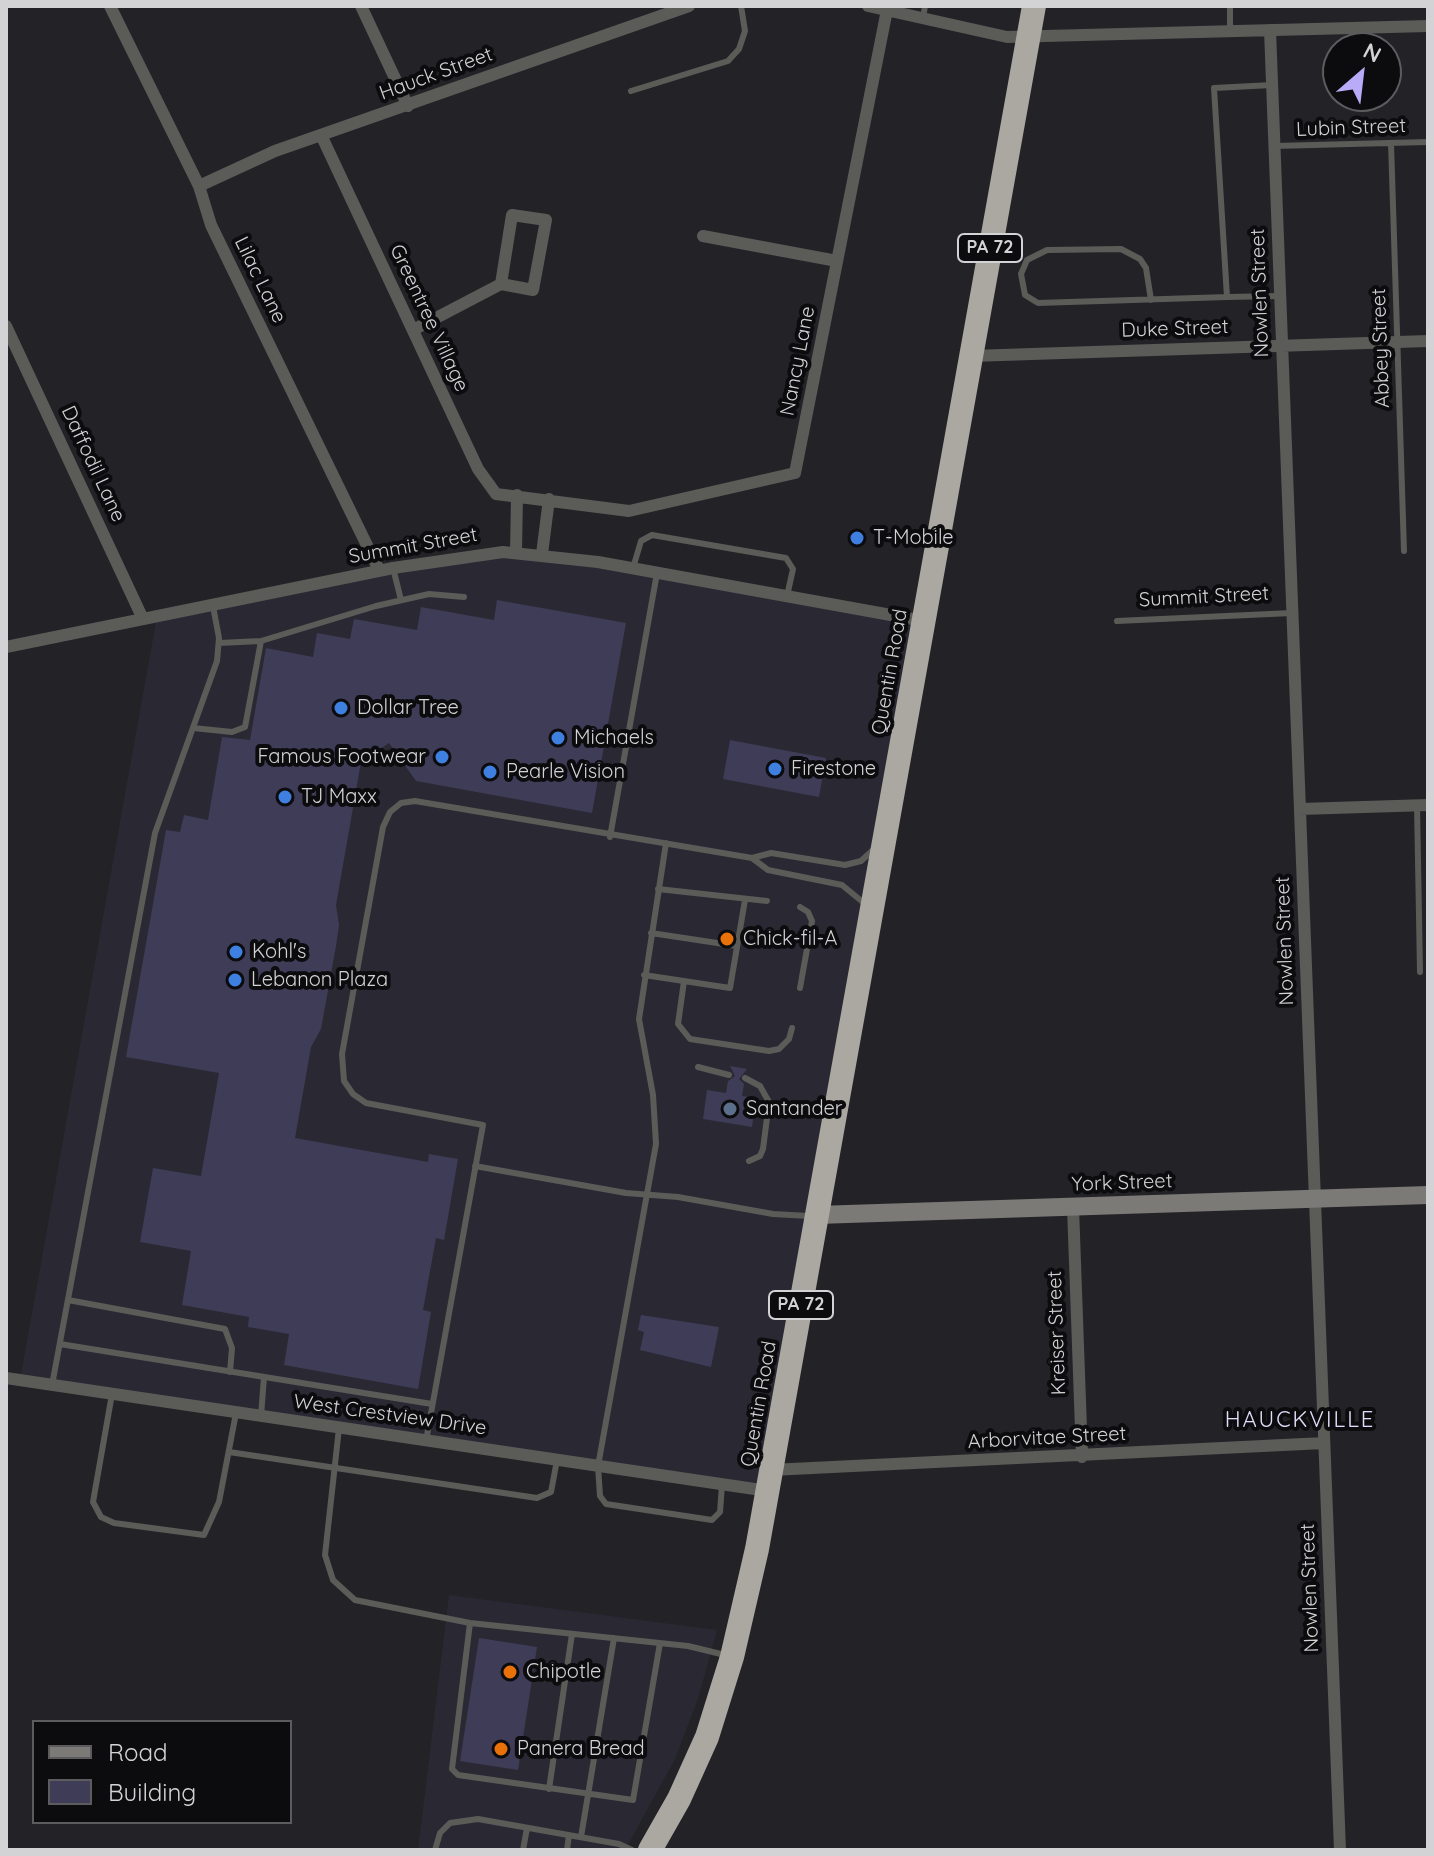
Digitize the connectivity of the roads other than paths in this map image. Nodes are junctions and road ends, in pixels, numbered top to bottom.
1 (110, 6) edge
2 (361, 6) edge
3 (689, 6) edge
4 (741, 6) edge
5 (868, 6) edge
6 (1034, 6) edge
7 (1230, 6) edge
8 (887, 10) junction
9 (653, 11) edge
10 (924, 12) edge
11 (1428, 26) edge
12 (1270, 30) junction
13 (1230, 32) junction
14 (1028, 37) junction
15 (1272, 85) junction
16 (631, 91) dead end
17 (408, 106) junction
18 (322, 137) junction
19 (1428, 142) edge
20 (1391, 143) junction
21 (1274, 146) junction
22 (199, 186) junction
23 (703, 236) dead end
24 (837, 261) junction
25 (501, 284) junction
26 (1280, 296) junction
27 (1227, 297) junction
28 (1151, 300) junction
29 (6, 326) edge
30 (413, 330) junction
31 (1428, 341) edge
32 (1397, 342) junction
33 (1282, 346) junction
34 (971, 356) junction
35 (517, 495) junction
36 (549, 499) junction
37 (1404, 551) dead end
38 (516, 553) junction
39 (542, 554) junction
40 (393, 568) junction
41 (633, 568) junction
42 (379, 570) junction
43 (657, 573) junction
44 (787, 596) junction
45 (464, 597) dead end
46 (401, 600) junction
47 (213, 605) junction
48 (1292, 613) junction
49 (143, 619) junction
50 (924, 621) junction
51 (1117, 621) dead end
52 (261, 641) junction
53 (219, 643) junction
54 (6, 647) edge
55 (193, 728) junction
56 (1422, 805) edge
57 (1300, 809) junction
58 (886, 831) junction
59 (610, 837) junction
60 (666, 843) junction
61 (752, 858) junction
62 (658, 889) junction
63 (745, 900) junction
64 (767, 901) dead end
65 (800, 907) dead end
66 (870, 917) junction
67 (651, 933) junction
68 (737, 946) junction
69 (1420, 972) dead end
70 (644, 975) junction
71 (684, 981) junction
72 (800, 988) dead end
73 (792, 1028) dead end
74 (698, 1067) dead end
75 (729, 1075) dead end
76 (745, 1078) dead end
77 (749, 1161) dead end
78 (475, 1166) junction
79 (648, 1195) junction
80 (1428, 1195) edge
81 (1315, 1199) junction
82 (1073, 1207) junction
83 (817, 1215) junction
84 (68, 1300) junction
85 (60, 1344) junction
86 (230, 1372) junction
87 (264, 1377) junction
88 (6, 1378) edge
89 (52, 1385) junction
90 (112, 1394) junction
91 (432, 1404) junction
92 (236, 1413) junction
93 (261, 1416) junction
94 (339, 1428) junction
95 (426, 1441) junction
96 (1324, 1443) junction
97 (229, 1452) junction
98 (1082, 1457) junction
99 (557, 1460) junction
100 (335, 1465) junction
101 (598, 1466) junction
102 (770, 1481) junction
103 (722, 1484) junction
104 (470, 1623) junction
105 (572, 1634) junction
106 (614, 1638) junction
107 (660, 1643) junction
108 (732, 1657) junction
109 (549, 1789) junction
110 (588, 1795) junction
111 (527, 1828) junction
112 (569, 1835) junction
113 (581, 1837) junction
114 (435, 1850) edge
115 (523, 1850) edge
116 (567, 1850) edge
117 (632, 1850) edge
118 (650, 1850) edge
119 (1340, 1850) edge

1 - 22 street, Lilac Lane
2 - 17 street
3 - 9 street, Hauck Street
4 - 16 lane
5 - 8 street
6 - 14 highway, Quentin Road / PA 72
7 - 13 lane
8 - 10 street
8 - 24 street, Nancy Lane
9 - 17 street, Hauck Street
10 - 14 street
11 - 12 street
12 - 13 street
12 - 15 street, Nowlen Street
13 - 14 street
14 - 34 highway, Quentin Road / PA 72
15 - 21 street, Nowlen Street
15 - 27 lane
17 - 18 street, Hauck Street
18 - 22 street, Hauck Street
18 - 30 street, Greentree Village
19 - 20 lane, Lubin Street
20 - 21 lane, Lubin Street
20 - 32 lane, Abbey Street
21 - 26 street, Nowlen Street
22 - 42 street, Lilac Lane
23 - 24 street
24 - 36 street, Nancy Lane
25 - 25 street
25 - 30 street
26 - 27 lane
26 - 33 street, Nowlen Street
27 - 28 lane
28 - 28 lane
29 - 49 street, Daffodil Lane
30 - 35 street, Greentree Village
31 - 32 street, Duke Street
32 - 33 street, Duke Street
32 - 37 lane, Abbey Street
33 - 34 street, Duke Street
33 - 48 street, Nowlen Street
34 - 50 highway, Quentin Road / PA 72
35 - 36 street, Greentree Village
35 - 38 street
36 - 39 street
38 - 39 street, Summit Street
38 - 40 street, Summit Street
39 - 41 street, Summit Street
40 - 42 street, Summit Street
40 - 46 lane
41 - 43 street, Summit Street
41 - 44 lane
42 - 47 street, Summit Street
43 - 44 street, Summit Street
43 - 59 lane
44 - 50 street, Summit Street
45 - 46 lane
46 - 52 lane
47 - 49 street, Summit Street
47 - 53 lane
48 - 51 lane, Summit Street
48 - 57 street, Nowlen Street
49 - 54 street, Summit Street
50 - 58 highway, Quentin Road / PA 72
52 - 53 lane
52 - 55 lane
53 - 55 lane
55 - 84 lane
56 - 57 street
56 - 69 lane
57 - 81 street, Nowlen Street
58 - 61 lane
58 - 66 highway, Quentin Road / PA 72
59 - 60 lane
59 - 78 lane
60 - 61 lane
60 - 62 lane
61 - 66 lane
62 - 63 lane
62 - 67 lane
63 - 64 lane
63 - 68 lane
65 - 72 lane
66 - 83 highway, Quentin Road / PA 72
67 - 68 lane
67 - 70 lane
68 - 71 lane
70 - 71 lane
70 - 79 lane
71 - 73 lane
74 - 75 lane
76 - 77 lane
78 - 79 lane
78 - 91 lane
79 - 83 lane
79 - 101 lane
80 - 81 street, York Street
81 - 82 street, York Street
81 - 96 street, Nowlen Street
82 - 83 street, York Street
82 - 98 street, Kreiser Street
83 - 102 highway, Quentin Road / PA 72
84 - 85 lane
84 - 86 lane
85 - 86 lane
85 - 89 lane
86 - 87 lane
87 - 91 lane
87 - 93 lane
88 - 89 street, West Crestview Drive
89 - 90 street, West Crestview Drive
90 - 92 street, West Crestview Drive
90 - 97 lane
91 - 95 lane
92 - 93 street, West Crestview Drive
92 - 97 lane
93 - 94 street, West Crestview Drive
94 - 95 street, West Crestview Drive
94 - 100 lane
95 - 99 street, West Crestview Drive
96 - 98 street, Arborvitae Street
96 - 119 street, Nowlen Street
97 - 100 lane
98 - 102 street, Arborvitae Street
99 - 100 lane
99 - 101 street, West Crestview Drive
100 - 104 lane
101 - 103 street, West Crestview Drive
101 - 103 lane
102 - 103 street, West Crestview Drive
102 - 108 highway, Quentin Road / PA 72
104 - 105 lane
104 - 109 lane
105 - 106 lane
105 - 109 lane
106 - 107 lane
106 - 110 lane
107 - 108 lane
107 - 110 lane
108 - 118 highway, Quentin Road / PA 72
109 - 110 lane
110 - 113 lane
111 - 112 lane
111 - 114 lane
111 - 115 lane
112 - 113 lane
112 - 116 lane
113 - 117 lane

